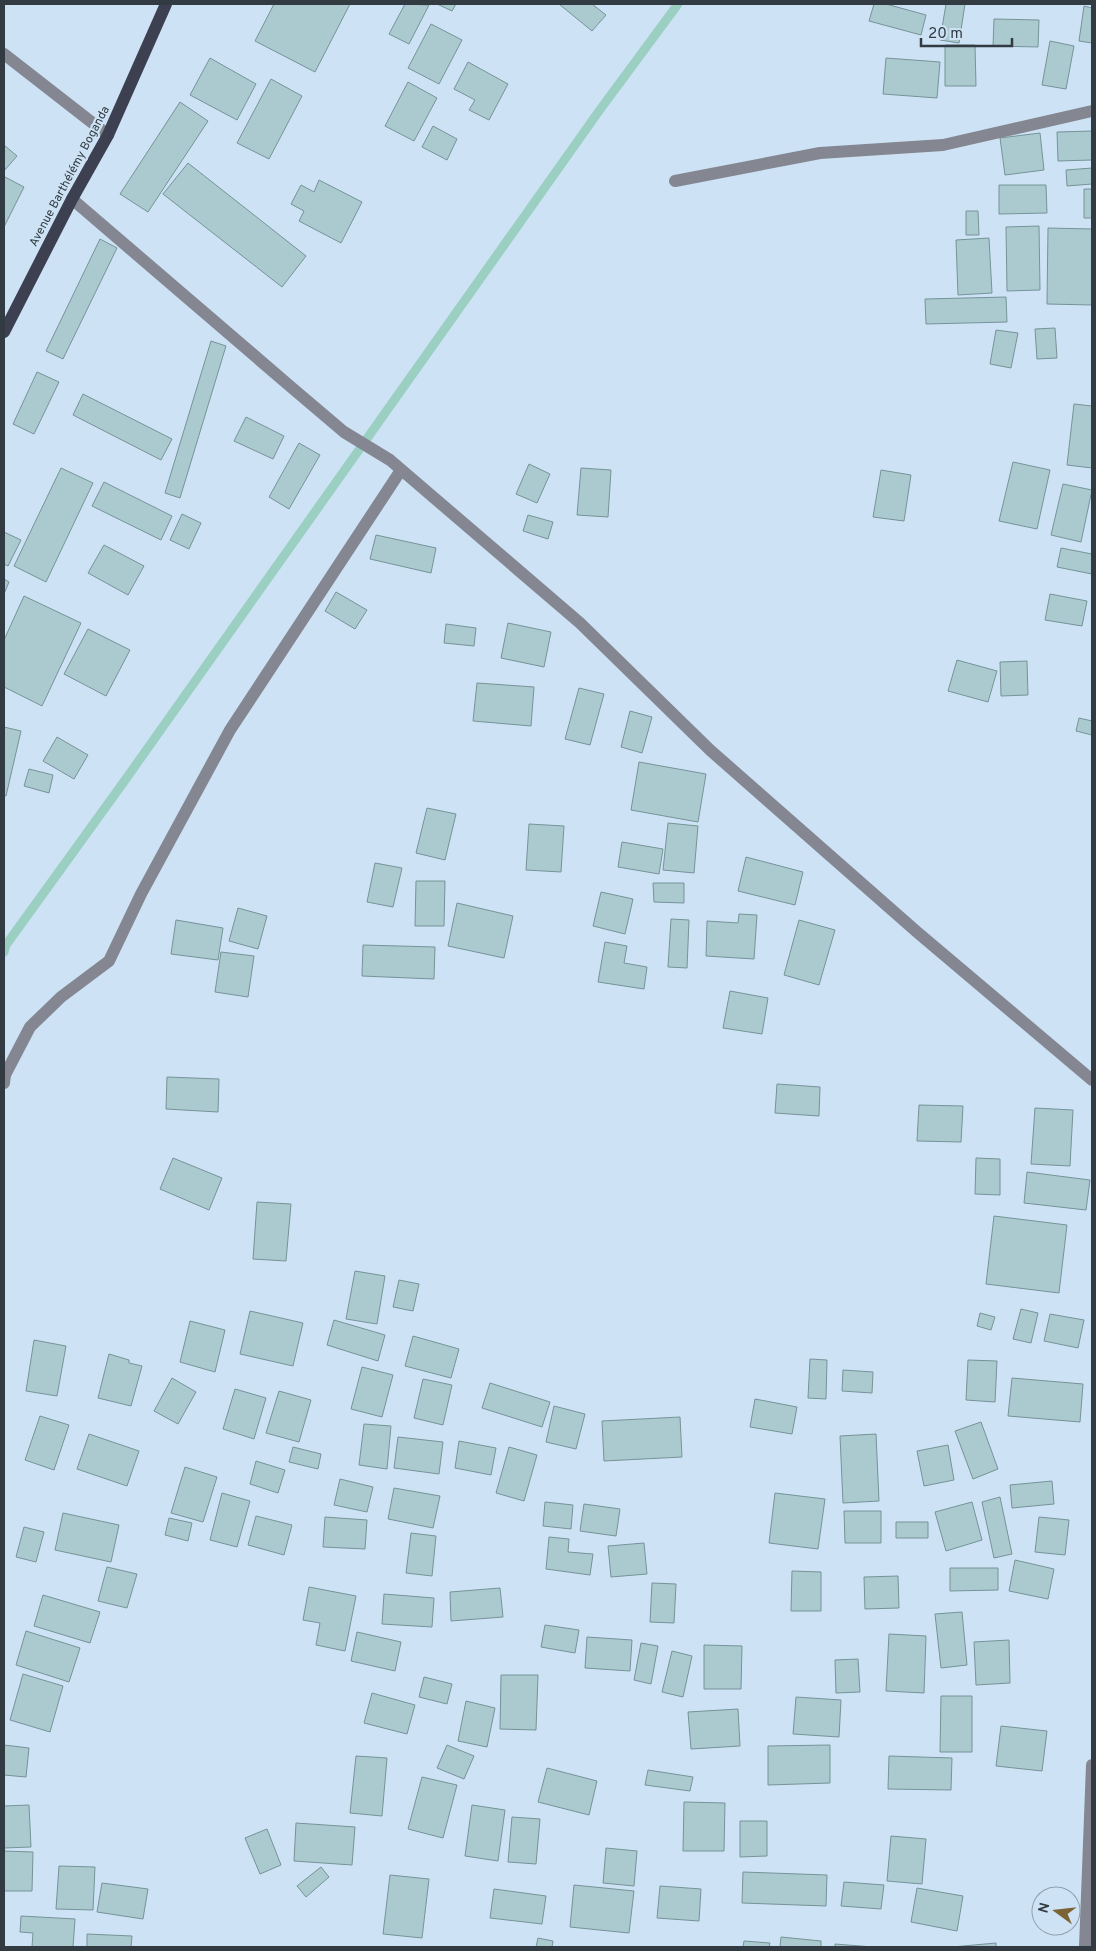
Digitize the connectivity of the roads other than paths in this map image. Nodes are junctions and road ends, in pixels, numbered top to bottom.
1 (166, 4) edge
2 (4, 54) edge
3 (1092, 111) edge
4 (108, 136) junction
5 (675, 181) dead end
6 (72, 199) junction
7 (4, 332) edge
8 (401, 470) junction
9 (1092, 1080) edge
10 (4, 1084) edge
11 (1092, 1765) edge
12 (1085, 1947) edge

1 - 4 main road, Avenue Barthélémy Boganda
2 - 4 street
3 - 5 street
4 - 6 main road, Avenue Barthélémy Boganda
6 - 7 main road, Avenue Barthélémy Boganda
6 - 8 street
8 - 9 street
8 - 10 street
11 - 12 street

